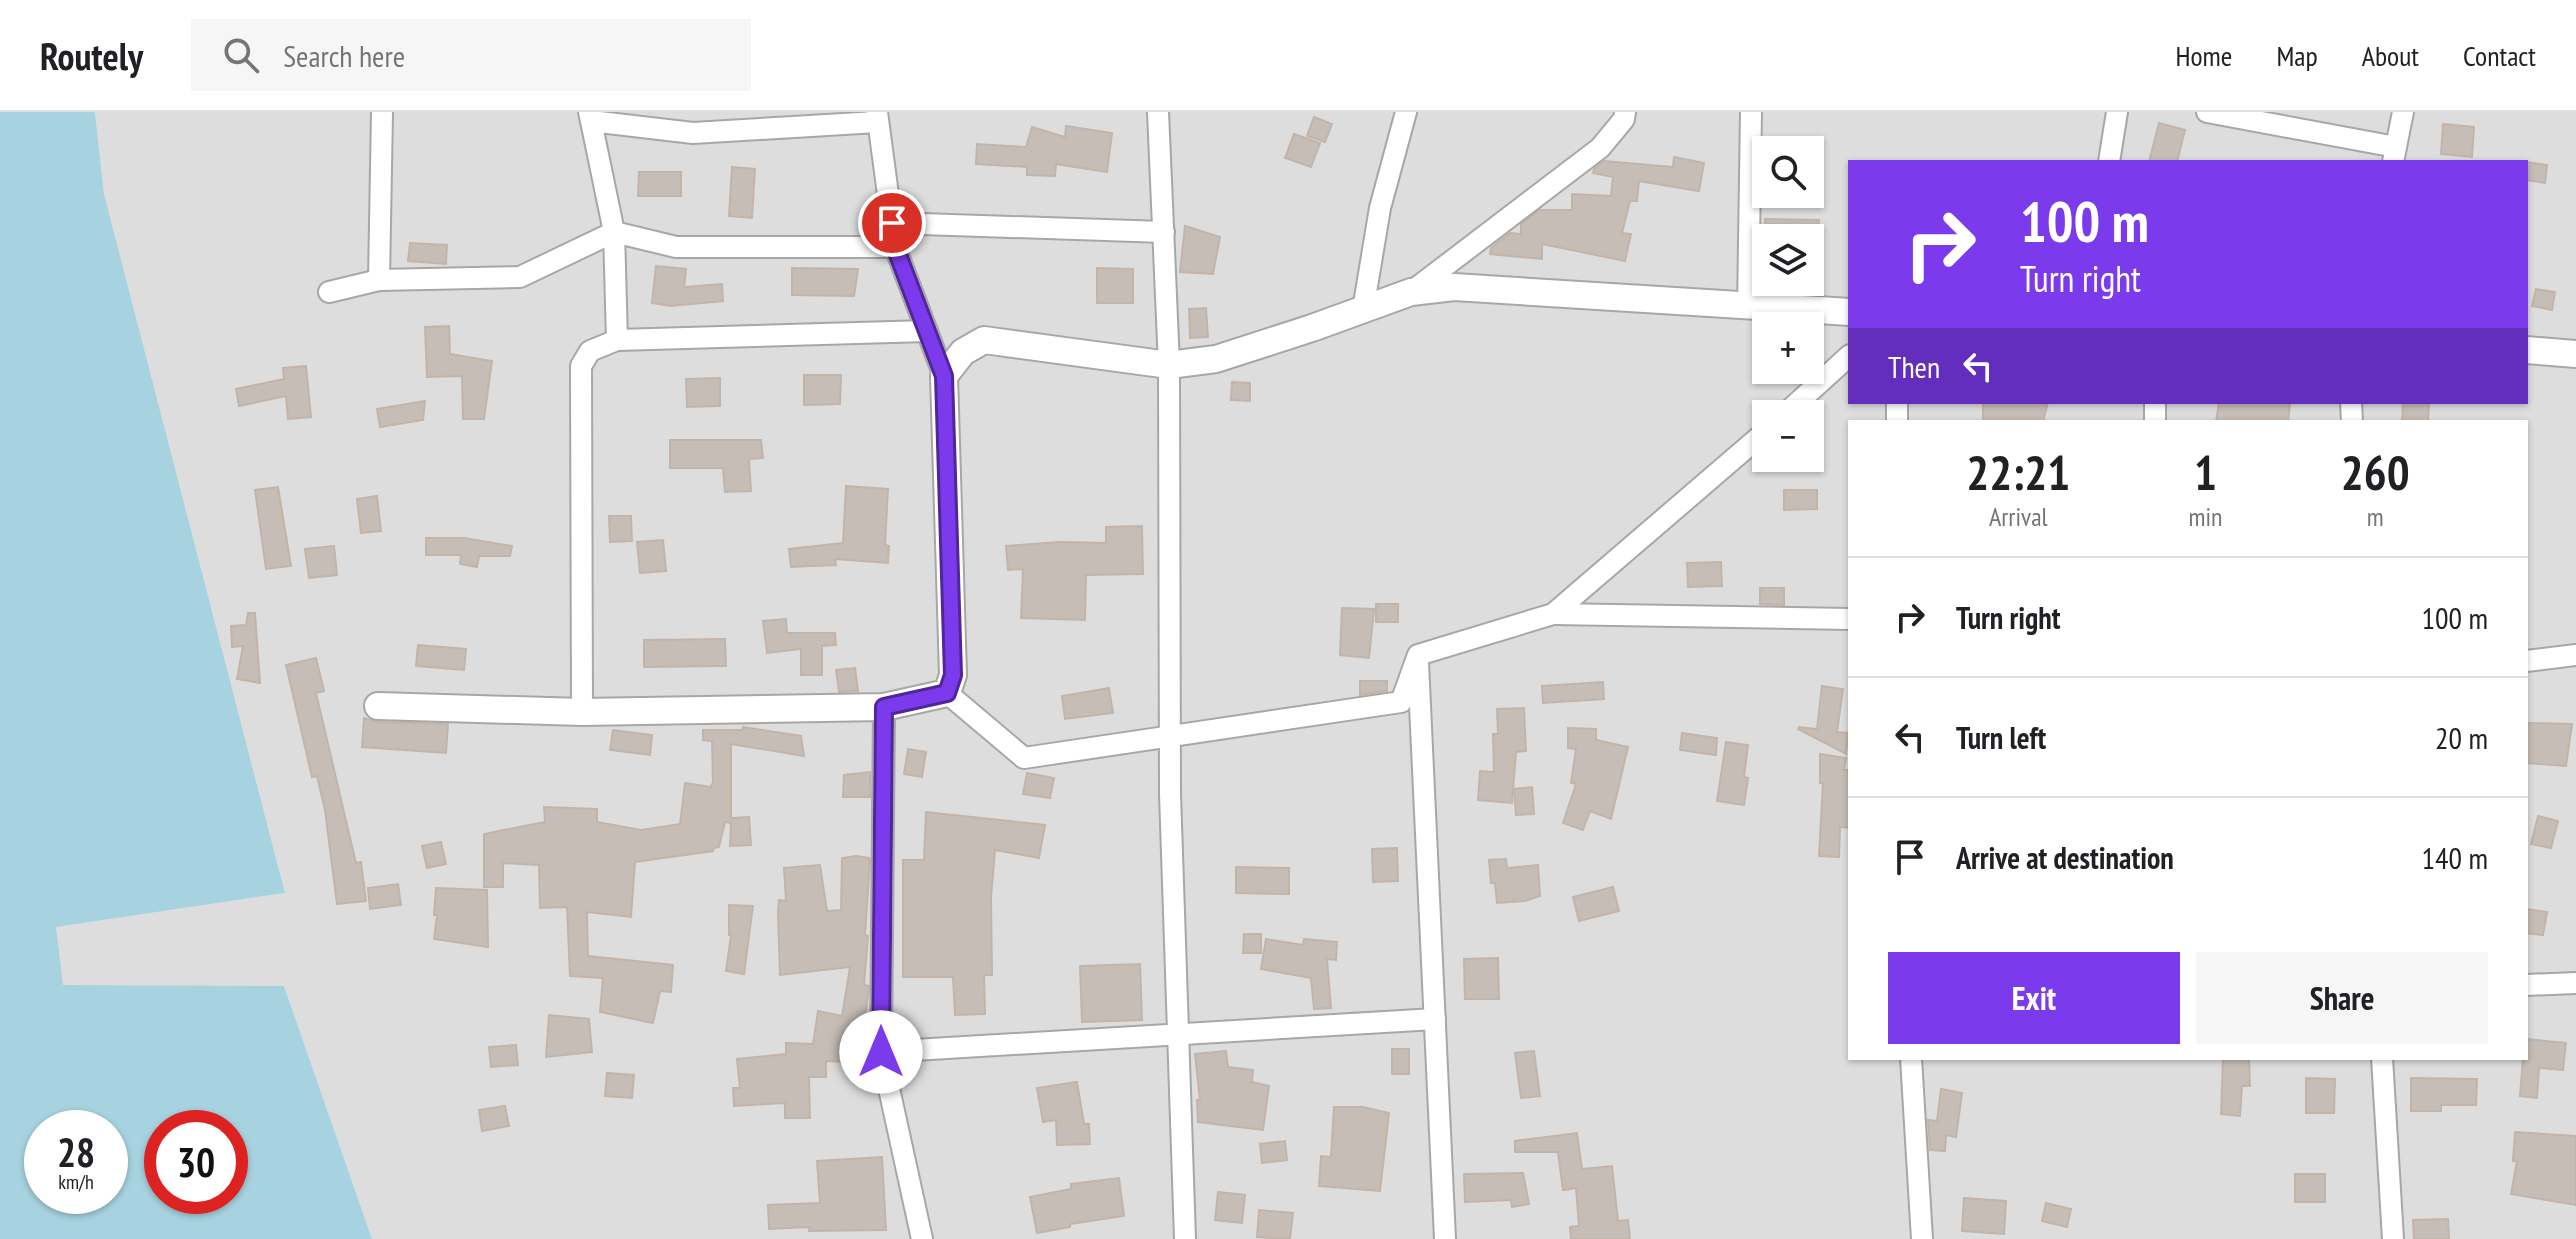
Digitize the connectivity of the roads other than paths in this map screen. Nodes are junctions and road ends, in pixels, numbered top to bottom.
1 (382, 112) edge
2 (1158, 112) edge
3 (1406, 112) edge
4 (1625, 112) edge
5 (1751, 112) edge
6 (2117, 112) edge
7 (2207, 112) edge
8 (2403, 112) edge
9 (590, 117) edge
10 (877, 117) edge
11 (2394, 154) edge
12 (2109, 160) edge
13 (892, 223) junction
14 (614, 232) junction
15 (1164, 232) junction
16 (895, 247) junction
17 (379, 280) junction
18 (329, 292) dead end
19 (1411, 292) junction
20 (1748, 307) junction
21 (1363, 310) junction
22 (1848, 312) edge
23 (927, 331) junction
24 (617, 340) junction
25 (2528, 350) edge
26 (2576, 354) edge
27 (1848, 357) edge
28 (1169, 365) junction
29 (944, 376) junction
30 (1800, 400) edge
31 (1752, 443) edge
32 (1553, 614) junction
33 (1848, 619) edge
34 (1418, 655) junction
35 (2576, 655) edge
36 (2528, 661) edge
37 (947, 693) junction
38 (378, 706) dead end
39 (884, 707) junction
40 (582, 712) junction
41 (1170, 737) junction
42 (2576, 983) edge
43 (2528, 985) edge
44 (1435, 1019) junction
45 (1178, 1034) junction
46 (881, 1052) junction
47 (1911, 1060) edge
48 (2382, 1060) edge
49 (922, 1239) edge
50 (1185, 1239) edge
51 (1445, 1239) edge
52 (1922, 1239) edge
53 (2393, 1239) edge

1 - 17 street
2 - 15 street
3 - 21 street
4 - 19 street
5 - 20 street
6 - 12 street
7 - 11 street
8 - 11 street
9 - 10 street
9 - 14 street
10 - 13 street
13 - 15 street
13 - 16 street
14 - 16 street
14 - 17 street
14 - 24 street
15 - 28 street
16 - 23 street
17 - 18 street
19 - 20 street
19 - 21 street
20 - 22 street
21 - 28 street
23 - 24 street
23 - 29 street
24 - 40 street
25 - 26 street
27 - 30 street
28 - 29 street
28 - 41 street
29 - 37 street
31 - 32 street
32 - 33 street
32 - 34 street
34 - 41 street
34 - 44 street
35 - 36 street
37 - 39 street
37 - 41 street
38 - 40 street
39 - 40 street
39 - 46 street
41 - 45 street
42 - 43 street
44 - 45 street
44 - 51 street
45 - 46 street
45 - 50 street
46 - 49 street
47 - 52 street
48 - 53 street

